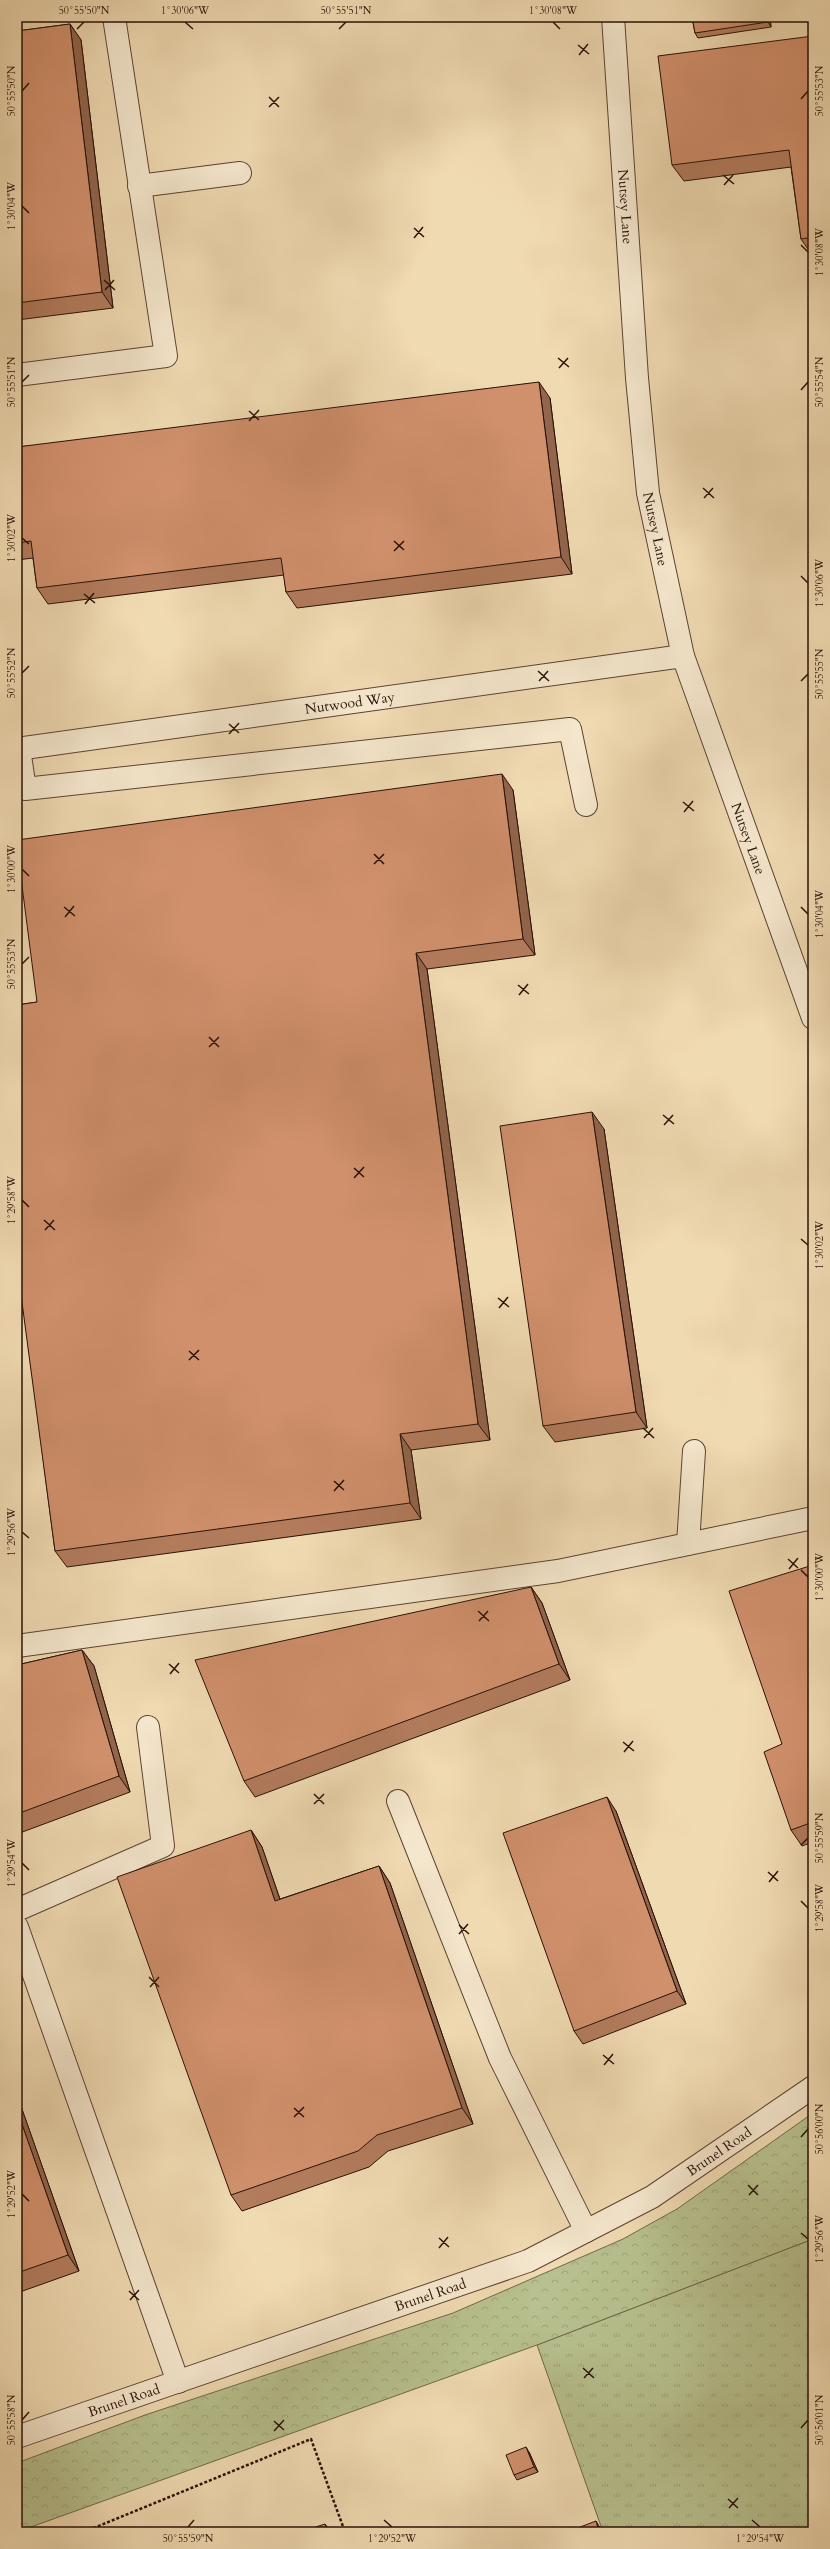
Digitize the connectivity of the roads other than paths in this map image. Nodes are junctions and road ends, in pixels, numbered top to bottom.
1 (114, 17) edge
2 (613, 17) edge
3 (240, 173) dead end
4 (139, 186) junction
5 (17, 375) edge
6 (682, 656) junction
7 (18, 749) edge
8 (586, 806) dead end
9 (813, 1018) edge
10 (694, 1451) dead end
11 (813, 1518) edge
12 (688, 1544) junction
13 (17, 1646) edge
14 (148, 1727) dead end
15 (398, 1801) dead end
16 (17, 1910) edge
17 (17, 1927) edge
18 (813, 2087) edge
19 (586, 2231) junction
20 (178, 2382) junction
21 (17, 2437) edge

1 - 4 lane
2 - 6 lane, Nutsey Lane
3 - 4 lane
4 - 5 lane
6 - 7 lane, Nutwood Way
6 - 9 lane, Nutsey Lane
7 - 8 lane
10 - 12 lane
11 - 12 lane
12 - 13 lane
14 - 16 lane
15 - 19 lane
17 - 20 lane
18 - 19 lane, Brunel Road
19 - 20 lane, Brunel Road
20 - 21 lane, Brunel Road

